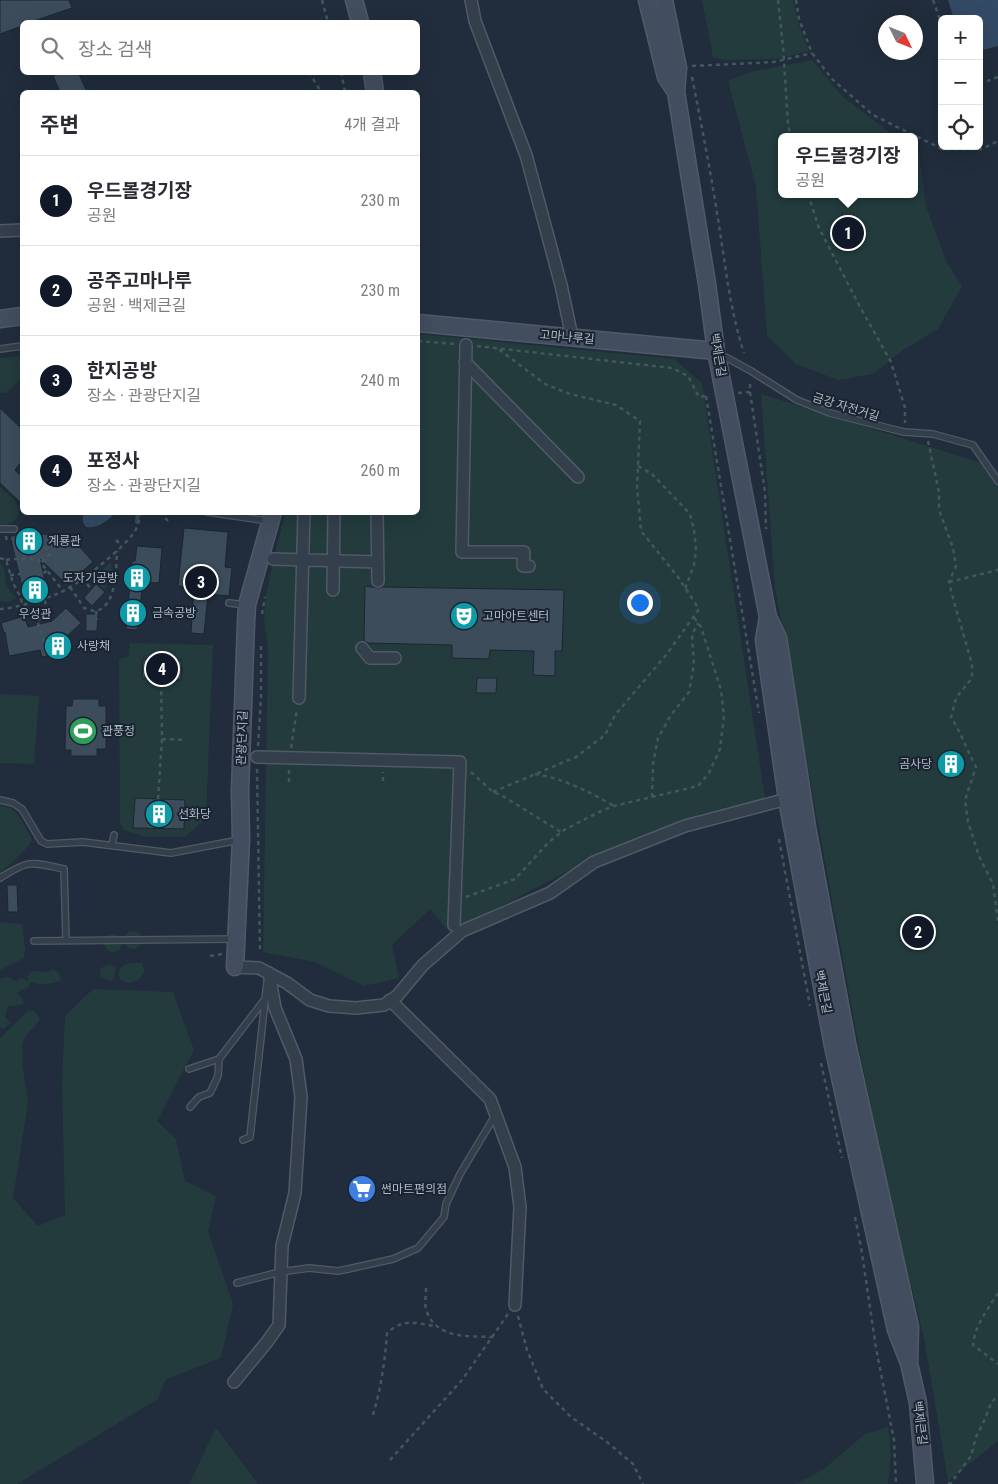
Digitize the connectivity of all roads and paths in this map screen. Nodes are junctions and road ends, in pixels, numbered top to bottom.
1 (322, 0) edge
2 (354, 0) edge
3 (471, 0) edge
4 (647, 0) edge
5 (664, 0) edge
6 (778, 0) edge
7 (796, 0) edge
8 (933, 0) edge
9 (938, 15) edge
10 (327, 20) edge
11 (359, 20) edge
12 (812, 53) junction
13 (689, 59) dead end
14 (784, 60) junction
15 (690, 66) junction
16 (311, 75) edge
17 (341, 75) edge
18 (372, 75) edge
19 (998, 78) edge
20 (983, 82) edge
21 (320, 90) edge
22 (344, 90) edge
23 (375, 90) edge
24 (676, 92) junction
25 (790, 133) edge
26 (910, 133) edge
27 (918, 137) edge
28 (998, 140) edge
29 (809, 198) edge
30 (20, 230) edge
31 (0, 231) edge
32 (20, 316) edge
33 (0, 319) edge
34 (420, 323) edge
35 (572, 337) junction
36 (420, 341) edge
37 (466, 345) junction
38 (20, 346) edge
39 (497, 348) junction
40 (0, 349) edge
41 (716, 352) junction
42 (744, 353) dead end
43 (465, 362) junction
44 (751, 371) junction
45 (726, 395) junction
46 (904, 432) junction
47 (927, 433) junction
48 (638, 466) junction
49 (578, 477) dead end
50 (998, 482) edge
51 (140, 515) edge
52 (163, 515) edge
53 (245, 515) edge
54 (304, 515) edge
55 (334, 515) edge
56 (377, 515) edge
57 (271, 517) edge
58 (168, 521) dead end
59 (14, 529) dead end
60 (0, 530) edge
61 (116, 540) dead end
62 (39, 542) dead end
63 (121, 545) junction
64 (117, 550) junction
65 (0, 558) edge
66 (273, 559) dead end
67 (6, 560) junction
68 (302, 560) junction
69 (333, 560) junction
70 (377, 562) junction
71 (41, 563) junction
72 (529, 566) dead end
73 (69, 569) dead end
74 (47, 570) junction
75 (998, 570) edge
76 (22, 574) dead end
77 (10, 575) junction
78 (38, 579) dead end
79 (80, 580) junction
80 (378, 581) dead end
81 (949, 582) junction
82 (70, 587) junction
83 (91, 588) dead end
84 (685, 589) junction
85 (333, 590) dead end
86 (63, 591) junction
87 (266, 593) dead end
88 (44, 598) junction
89 (228, 603) dead end
90 (22, 605) junction
91 (248, 605) junction
92 (0, 609) edge
93 (96, 611) junction
94 (693, 616) junction
95 (768, 617) junction
96 (97, 620) dead end
97 (261, 620) dead end
98 (698, 623) junction
99 (261, 639) dead end
100 (44, 642) dead end
101 (362, 648) dead end
102 (395, 658) dead end
103 (161, 679) dead end
104 (299, 698) joint
105 (162, 739) junction
106 (185, 740) dead end
107 (257, 757) junction
108 (289, 758) junction
109 (460, 762) junction
110 (535, 774) junction
111 (493, 792) junction
112 (652, 797) junction
113 (158, 799) dead end
114 (787, 799) junction
115 (0, 800) edge
116 (614, 806) junction
117 (561, 832) junction
118 (114, 835) dead end
119 (241, 839) junction
120 (112, 845) junction
121 (0, 878) edge
122 (465, 898) dead end
123 (998, 921) edge
124 (454, 925) dead end
125 (237, 939) junction
126 (66, 940) junction
127 (34, 941) dead end
128 (260, 952) dead end
129 (236, 966) joint
130 (269, 974) junction
131 (265, 999) junction
132 (390, 1000) junction
133 (219, 1059) junction
134 (189, 1070) dead end
135 (190, 1107) dead end
136 (496, 1114) junction
137 (243, 1140) dead end
138 (280, 1272) junction
139 (236, 1283) dead end
140 (426, 1288) dead end
141 (998, 1293) edge
142 (515, 1305) junction
143 (435, 1326) junction
144 (493, 1336) junction
145 (909, 1363) junction
146 (998, 1364) edge
147 (234, 1382) dead end
148 (998, 1395) edge
149 (373, 1415) dead end
150 (390, 1460) dead end
151 (642, 1484) edge
152 (925, 1484) edge
153 (948, 1484) edge

1 - 10 path
2 - 11 main road
3 - 35 street
4 - 24 main road, 백제큰길
5 - 24 main road, 백제큰길
6 - 14 path
7 - 12 path
8 - 9 path
12 - 14 path
12 - 26 path
13 - 15 path
14 - 15 path
14 - 25 path
15 - 42 path
16 - 21 path
17 - 22 path
18 - 23 main road
19 - 20 path
24 - 41 main road, 백제큰길
27 - 28 path
29 - 46 path
30 - 31 street
32 - 33 main road
34 - 35 main road, 고마나루길
35 - 41 main road, 고마나루길
36 - 37 path
37 - 39 path
37 - 43 street
38 - 40 lane
39 - 45 path
39 - 48 path
41 - 44 lane
41 - 45 main road, 백제큰길
43 - 49 street
43 - 72 street
44 - 45 path
44 - 46 lane
45 - 95 main road, 백제큰길
46 - 47 lane
47 - 50 lane
47 - 81 path
48 - 84 path
48 - 84 path
51 - 63 path
52 - 58 path
53 - 57 lane
54 - 68 street
55 - 69 street
56 - 70 street
57 - 91 main road, 관광단지길
59 - 60 lane
61 - 63 path
62 - 71 path
63 - 64 path
64 - 79 path
64 - 93 path
65 - 67 path
66 - 68 street
67 - 71 path
67 - 77 path
68 - 69 street
68 - 104 street
69 - 70 street
69 - 85 street
70 - 80 street
71 - 74 path
73 - 79 path
74 - 78 path
74 - 86 path
75 - 81 path
76 - 77 path
77 - 90 path
79 - 82 path
79 - 83 path
81 - 123 path
82 - 86 path
82 - 93 path
84 - 94 path
86 - 88 path
87 - 97 path
88 - 90 path
88 - 100 path
89 - 91 lane
90 - 92 path
91 - 119 main road, 관광단지길
93 - 96 path
94 - 98 path
94 - 110 path
95 - 114 main road, 백제큰길
95 - 145 main road, 백제큰길
98 - 112 path
98 - 112 path
99 - 107 path
101 - 102 street
103 - 105 path
104 - 108 path
105 - 106 path
105 - 113 path
107 - 108 street
107 - 128 path
108 - 109 street
109 - 111 path
109 - 124 street
110 - 111 path
110 - 116 path
111 - 117 path
112 - 116 path
114 - 132 street
114 - 145 main road, 백제큰길
115 - 120 lane
116 - 117 path
117 - 122 path
118 - 120 lane
119 - 120 lane
119 - 125 main road, 관광단지길
121 - 126 lane
125 - 126 lane
125 - 129 main road, 관광단지길
126 - 127 lane
129 - 130 street
130 - 131 lane
130 - 132 street
130 - 138 street
131 - 133 lane
131 - 137 lane
132 - 136 street
133 - 134 lane
133 - 135 lane
136 - 138 lane
136 - 142 street
138 - 139 lane
138 - 147 street
140 - 143 path
141 - 146 path
142 - 144 path
142 - 151 path
143 - 144 path
143 - 149 path
144 - 150 path
145 - 152 main road, 백제큰길
148 - 153 path

